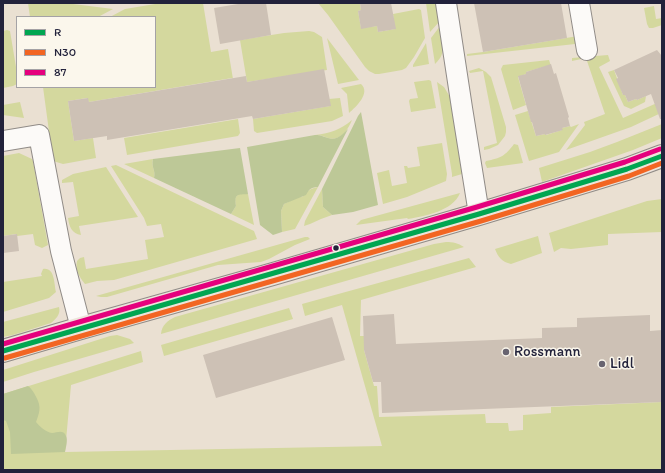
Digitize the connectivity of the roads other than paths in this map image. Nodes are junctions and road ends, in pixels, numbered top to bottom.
1 (446, 3) edge
2 (579, 3) edge
3 (586, 50) dead end
4 (3, 141) edge
5 (662, 156) edge
6 (479, 214) junction
7 (81, 328) junction
8 (3, 351) edge

1 - 6 street
2 - 3 street
4 - 7 street
5 - 6 main road
6 - 7 main road
7 - 8 main road

